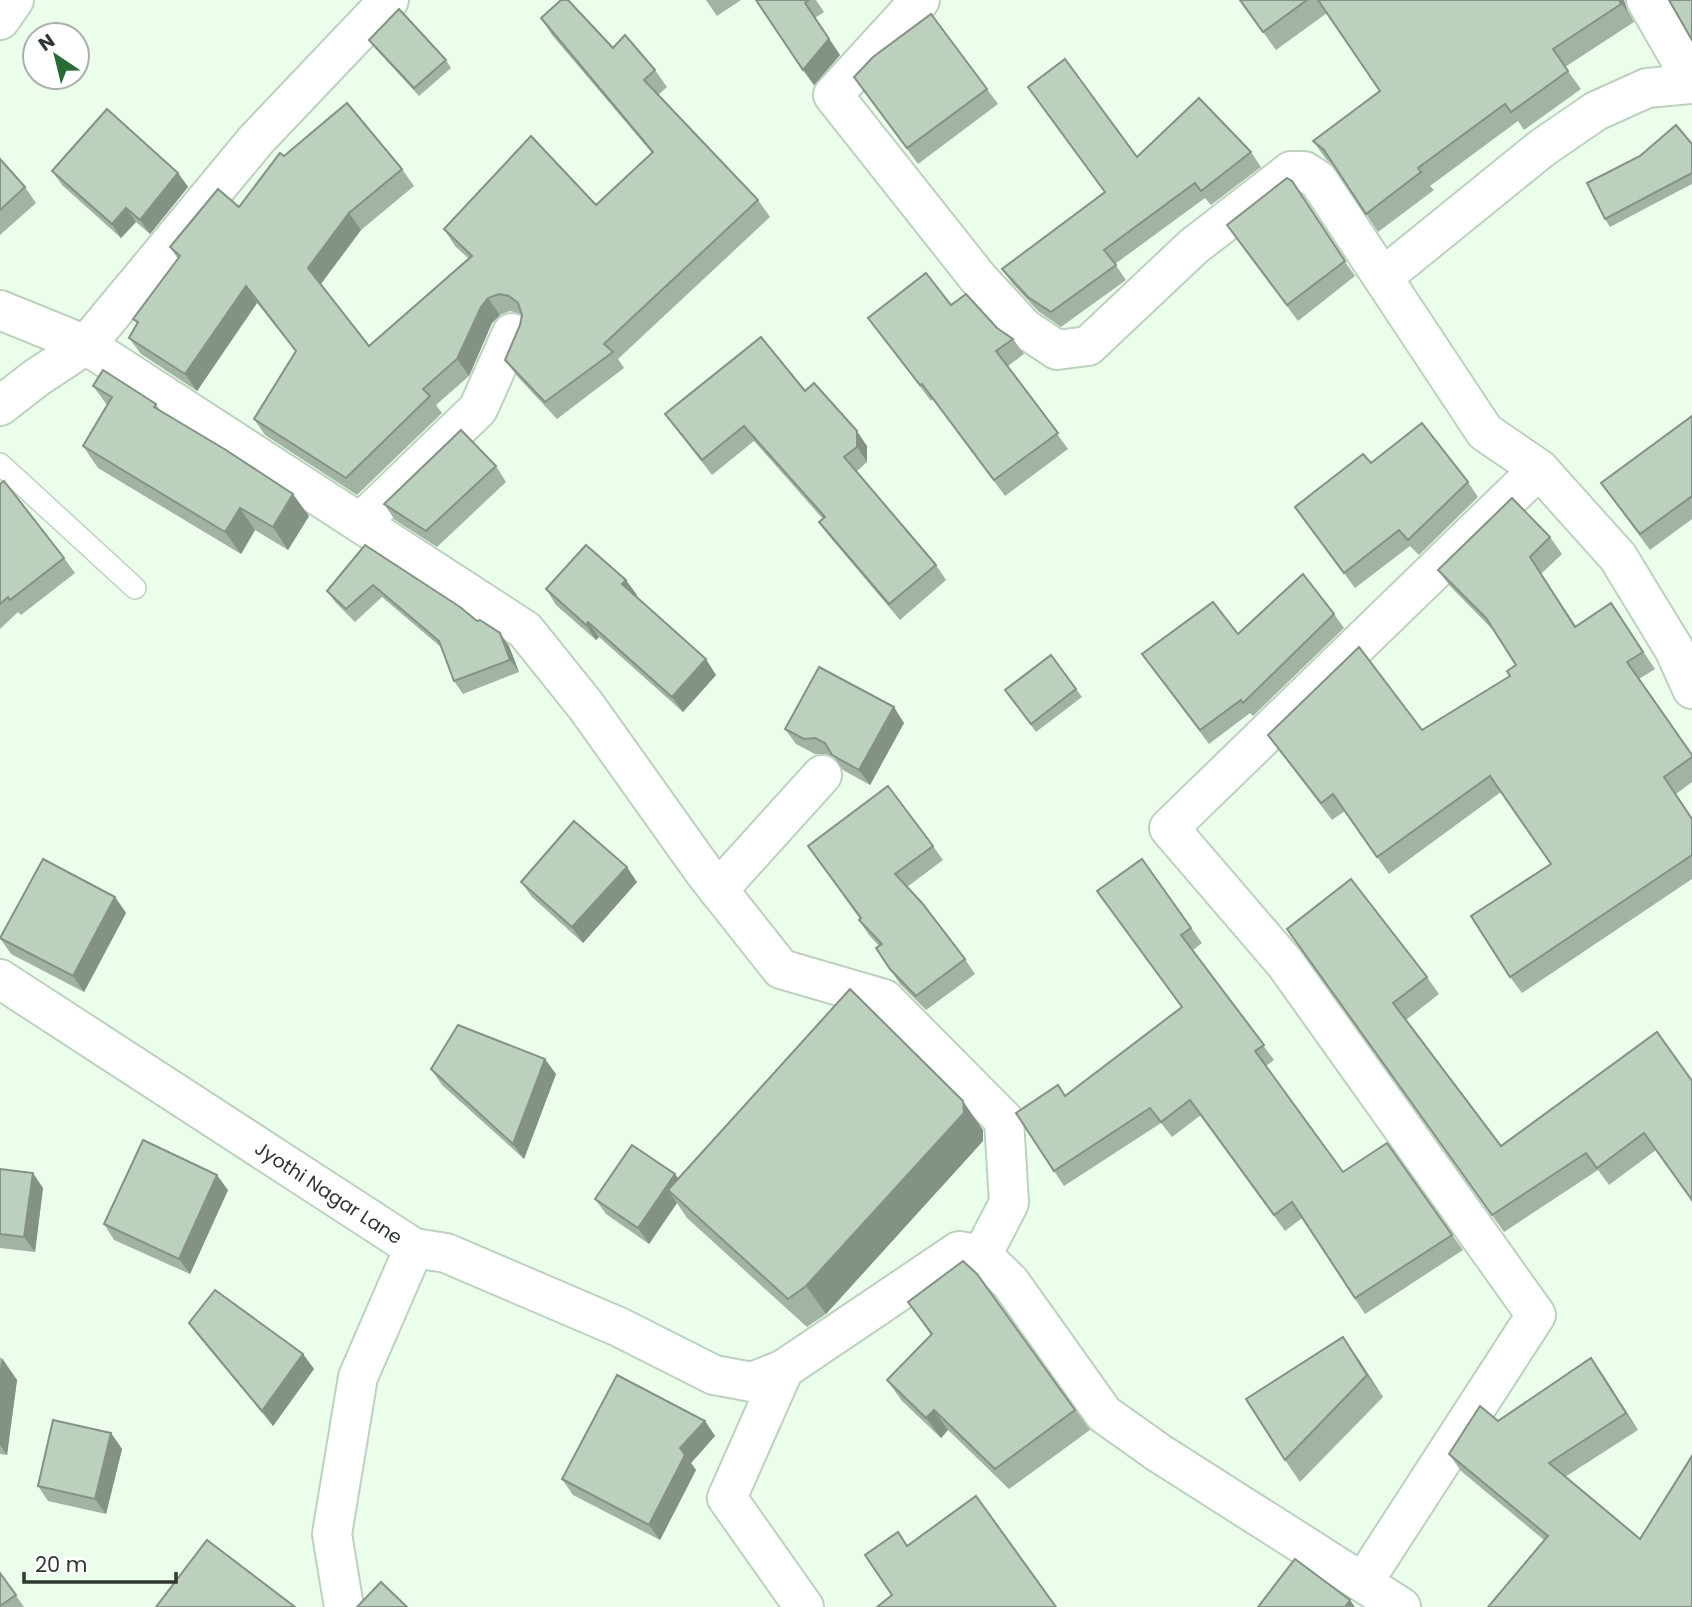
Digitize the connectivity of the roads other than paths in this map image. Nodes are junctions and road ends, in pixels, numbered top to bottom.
1 (14, 0) edge
2 (389, 0) edge
3 (920, 0) edge
4 (1646, 0) edge
5 (0, 20) edge
6 (1692, 82) edge
7 (1382, 278) junction
8 (0, 310) edge
9 (512, 333) dead end
10 (86, 345) junction
11 (0, 406) edge
12 (0, 464) edge
13 (1539, 469) junction
14 (360, 523) junction
15 (135, 588) dead end
16 (1692, 689) edge
17 (822, 775) dead end
18 (718, 890) junction
19 (0, 979) edge
20 (414, 1248) junction
21 (982, 1255) junction
22 (784, 1369) junction
23 (1364, 1581) junction
24 (344, 1607) edge
25 (803, 1607) edge
26 (1401, 1607) edge

1 - 5 street
2 - 10 street
3 - 7 street
4 - 6 street
6 - 7 street
7 - 13 street
8 - 10 street
9 - 14 street
10 - 11 street
10 - 14 street
12 - 15 lane
13 - 16 street
13 - 23 street
14 - 18 street
17 - 18 street
18 - 21 street
19 - 20 street, Jyothi Nagar Lane
20 - 22 street
20 - 24 street, Jyothi Nagar Lane
21 - 22 street
21 - 23 street
22 - 25 street
23 - 26 street

